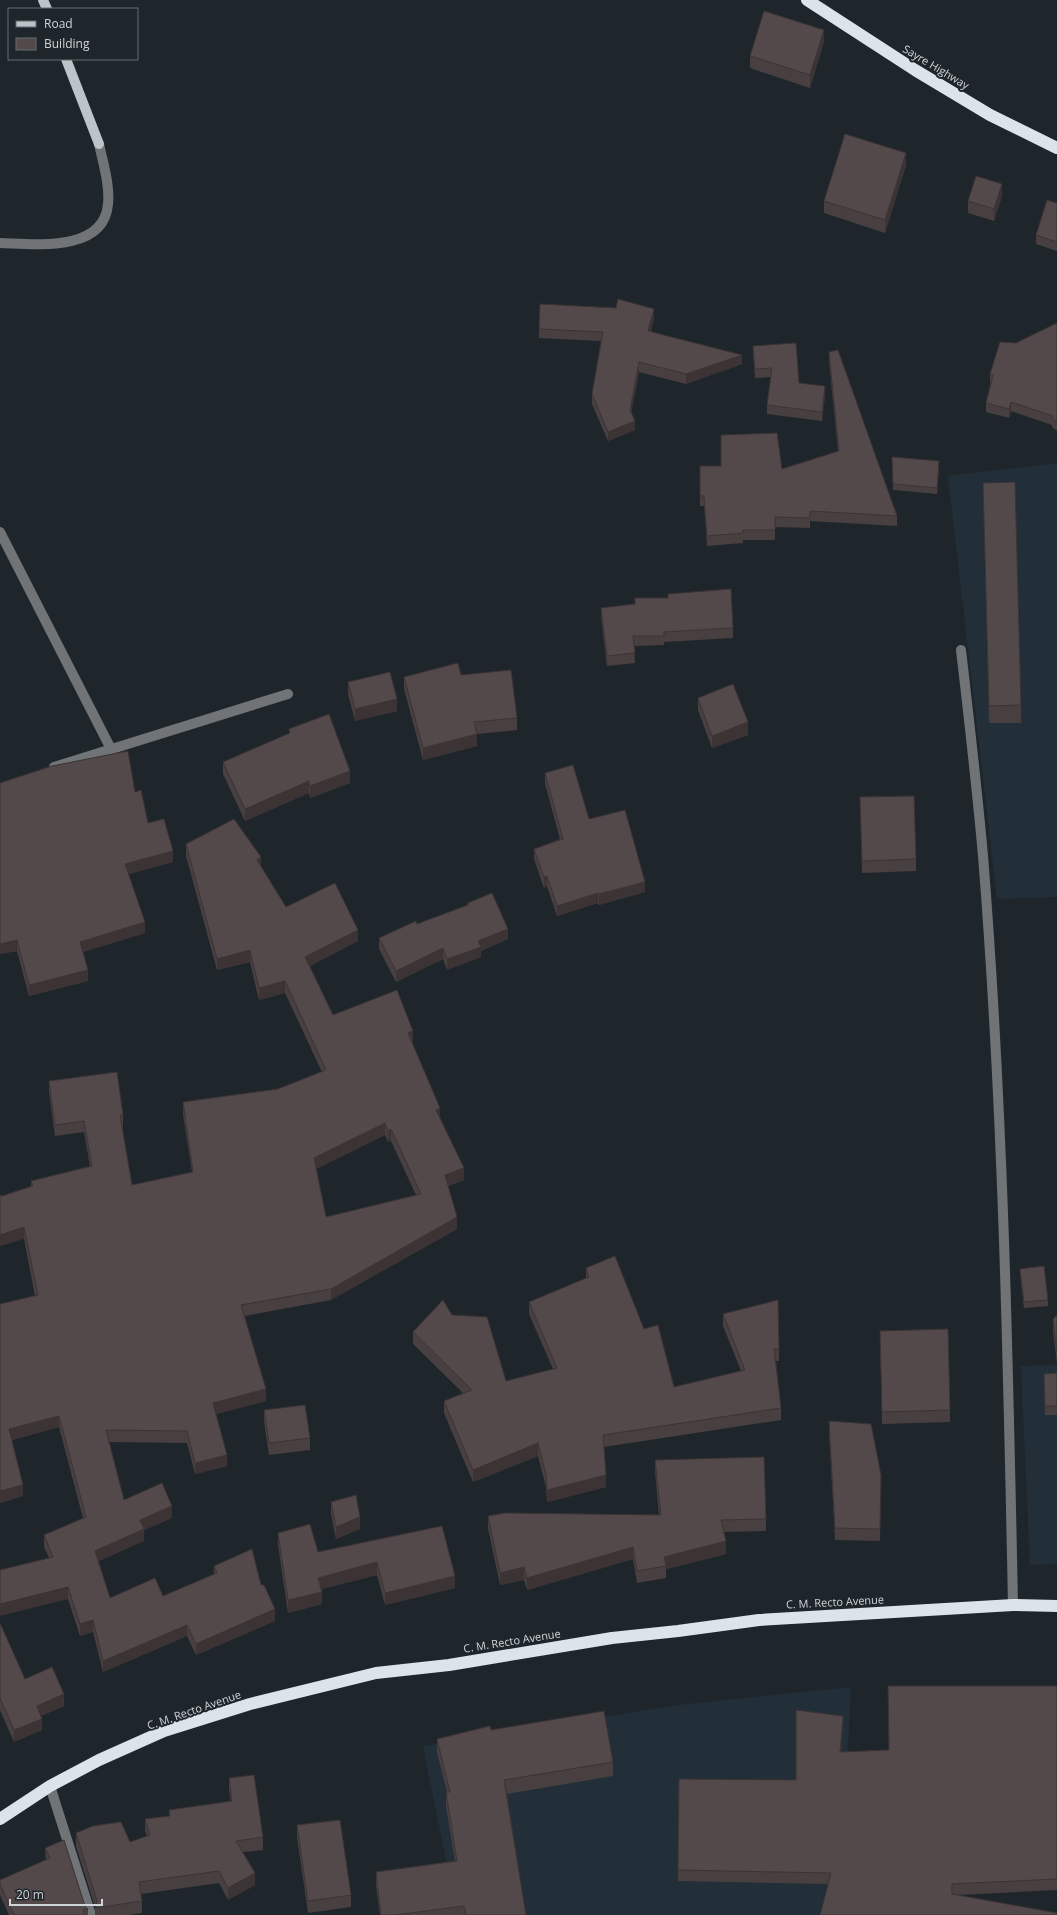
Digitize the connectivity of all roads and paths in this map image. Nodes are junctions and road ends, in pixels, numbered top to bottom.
1 (807, 0) edge
2 (66, 60) edge
3 (99, 144) joint
4 (1057, 148) edge
5 (0, 243) edge
6 (0, 532) edge
7 (962, 650) dead end
8 (288, 694) dead end
9 (111, 749) junction
10 (44, 770) edge
11 (1013, 1605) junction
12 (1057, 1606) edge
13 (50, 1786) junction
14 (0, 1820) edge
15 (91, 1915) edge

1 - 4 highway, Sayre Highway
2 - 3 main road
3 - 5 street
6 - 9 street
7 - 11 street
8 - 9 street
9 - 10 street
11 - 12 highway, C. M. Recto Avenue
11 - 13 highway, C. M. Recto Avenue
13 - 14 highway, C. M. Recto Avenue
13 - 15 street

